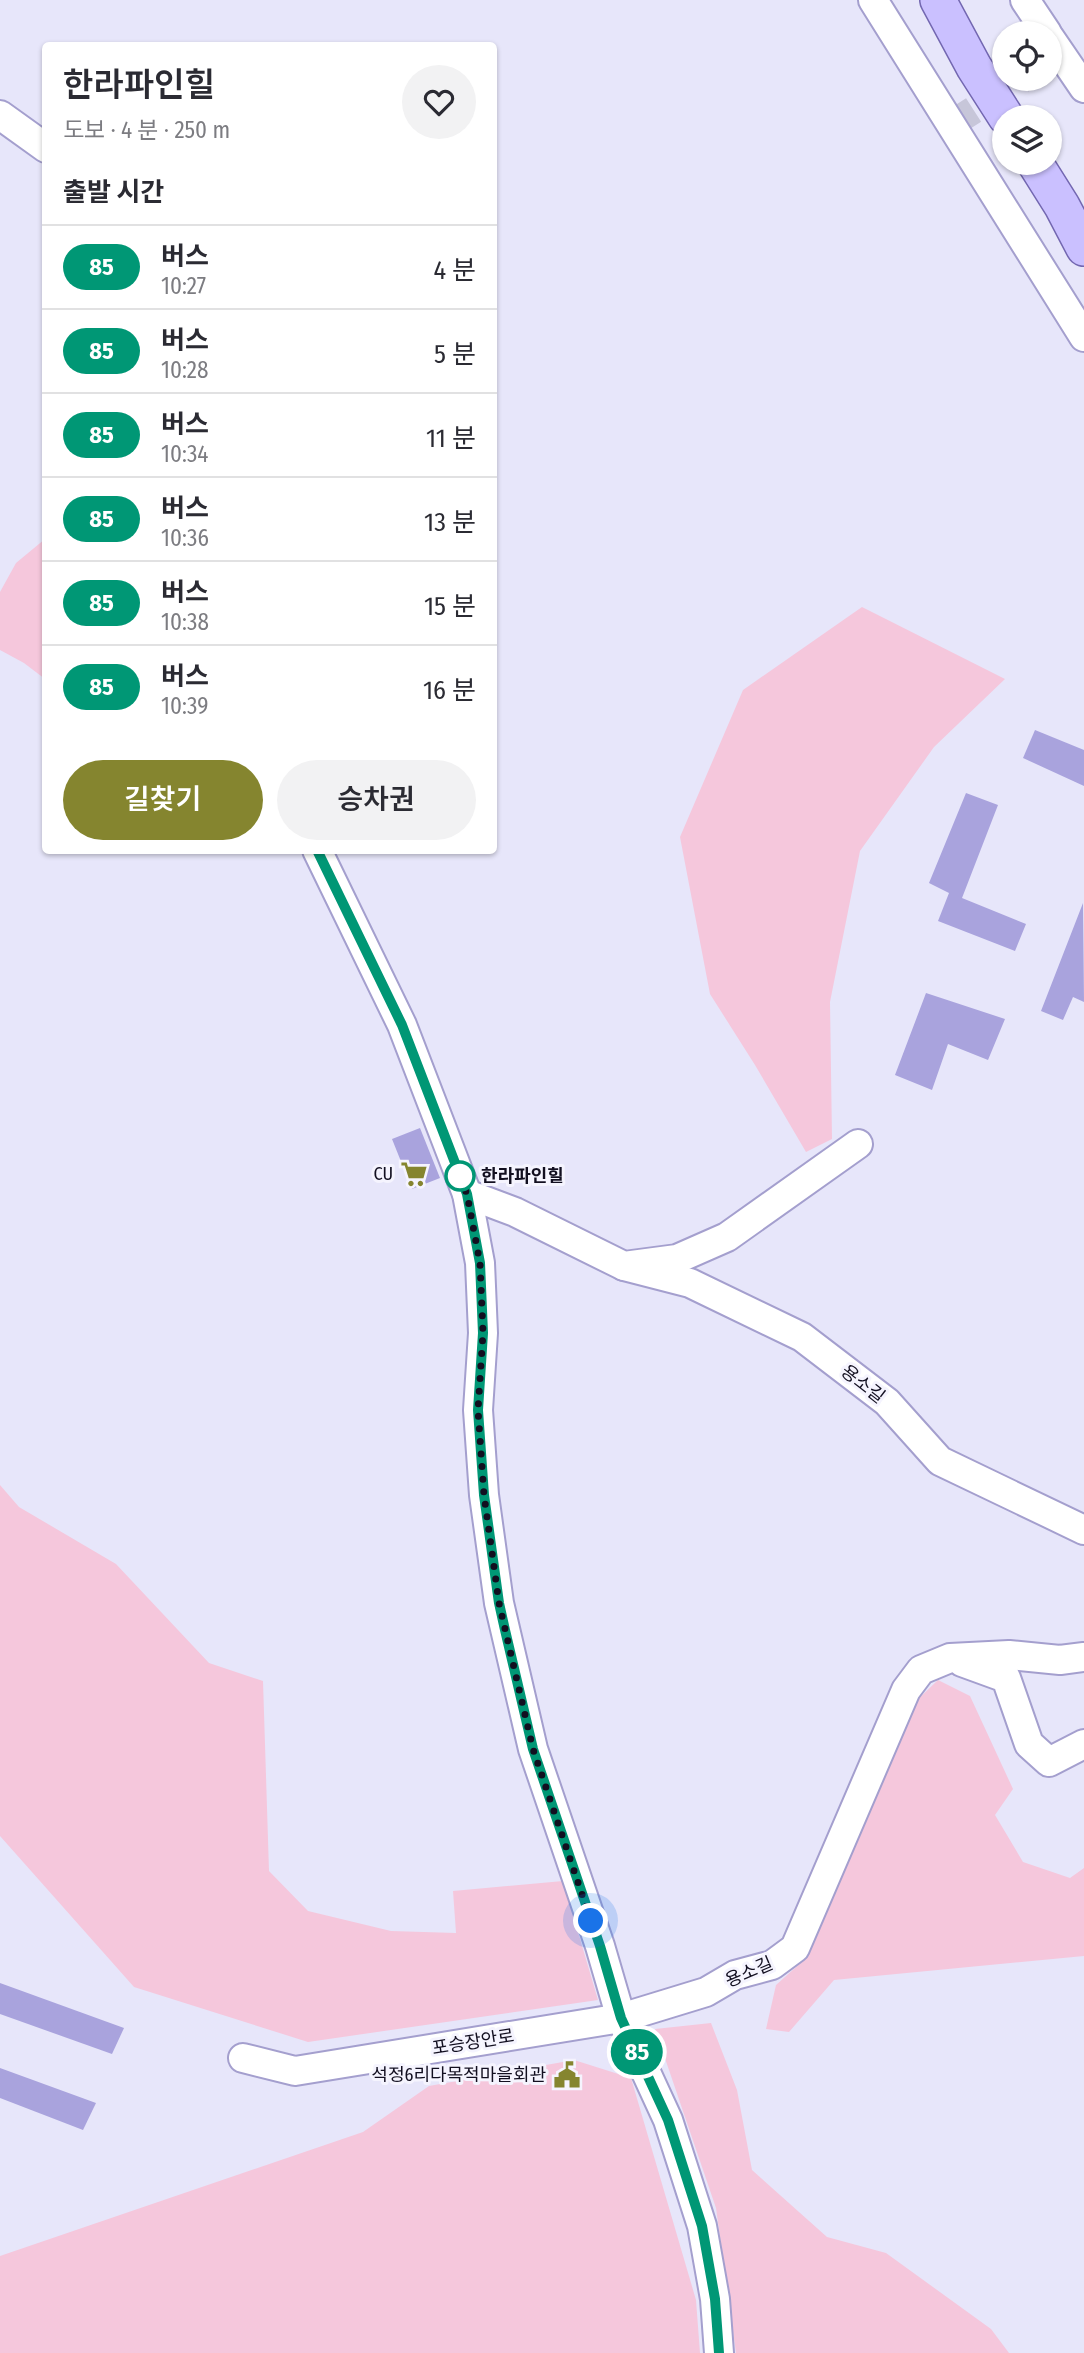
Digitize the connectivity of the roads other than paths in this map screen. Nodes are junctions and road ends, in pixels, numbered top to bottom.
1 (873, 0) edge
2 (938, 0) edge
3 (963, 0) edge
4 (1025, 0) edge
5 (1039, 21) edge
6 (992, 50) edge
7 (1062, 56) edge
8 (1084, 88) edge
9 (998, 105) edge
10 (0, 115) edge
11 (42, 145) edge
12 (1062, 166) edge
13 (1043, 175) edge
14 (1084, 203) edge
15 (1084, 248) edge
16 (1084, 337) edge
17 (319, 854) edge
18 (858, 1143) dead end
19 (467, 1194) junction
20 (624, 1266) junction
21 (1084, 1530) edge
22 (1084, 1657) edge
23 (950, 1658) junction
24 (1084, 1744) edge
25 (621, 2018) junction
26 (243, 2058) dead end
27 (719, 2353) edge

1 - 16 street
2 - 9 main road
3 - 6 main road
4 - 5 street
7 - 8 street
10 - 11 street
12 - 14 main road
13 - 15 main road
17 - 19 street
18 - 20 street
19 - 20 street, 용소길
19 - 25 street
20 - 21 street, 용소길
22 - 23 street, 용소길
23 - 24 street
23 - 25 street, 용소길
25 - 26 street, 포승장안로
25 - 27 street

